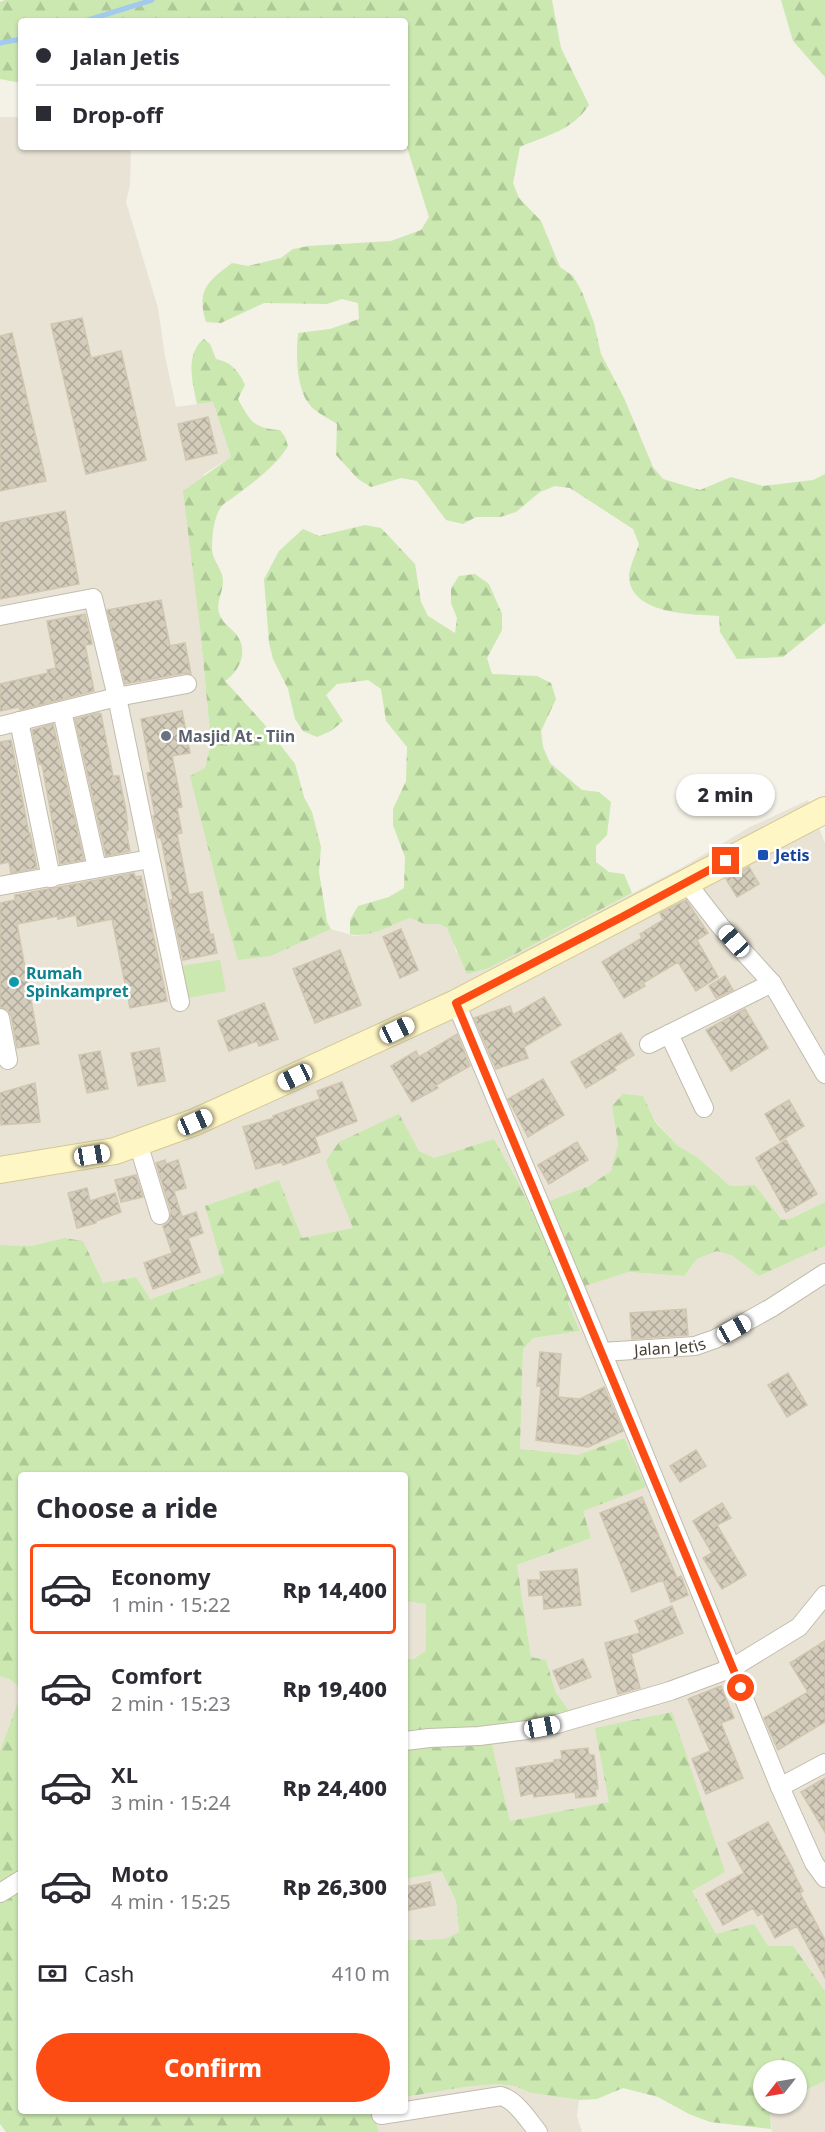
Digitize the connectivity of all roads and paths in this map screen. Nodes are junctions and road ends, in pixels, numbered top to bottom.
1 (0, 616) edge
2 (187, 684) dead end
3 (117, 697) junction
4 (62, 711) junction
5 (19, 721) junction
6 (0, 726) edge
7 (825, 810) edge
8 (150, 859) junction
9 (97, 868) junction
10 (51, 878) junction
11 (686, 882) junction
12 (0, 886) edge
13 (772, 983) junction
14 (180, 1002) dead end
15 (456, 1003) junction
16 (0, 1018) edge
17 (669, 1034) junction
18 (649, 1044) dead end
19 (9, 1060) dead end
20 (824, 1068) edge
21 (704, 1108) dead end
22 (138, 1143) junction
23 (0, 1170) edge
24 (160, 1215) dead end
25 (825, 1273) edge
26 (602, 1352) junction
27 (825, 1596) edge
28 (732, 1668) junction
29 (408, 1741) edge
30 (825, 1763) edge
31 (780, 1787) junction
32 (825, 1878) edge
33 (18, 1882) edge
34 (0, 1893) edge
35 (408, 2111) edge
36 (387, 2114) edge
37 (381, 2115) dead end
38 (538, 2132) edge

1 - 3 street
2 - 3 street
3 - 4 street
3 - 8 street
4 - 5 street
4 - 9 street
5 - 6 street
5 - 10 street
7 - 11 main road
8 - 9 street
8 - 14 street
9 - 10 street
10 - 12 street
11 - 13 street
11 - 15 main road
13 - 17 street
13 - 20 street
15 - 22 main road
15 - 26 street
16 - 19 street
17 - 18 street
17 - 21 street
22 - 23 main road
22 - 24 street
25 - 26 street, Jalan Jetis
26 - 28 street
27 - 28 street
28 - 29 street
28 - 31 street
30 - 31 street
31 - 32 street
33 - 34 street
35 - 38 street
36 - 37 street

